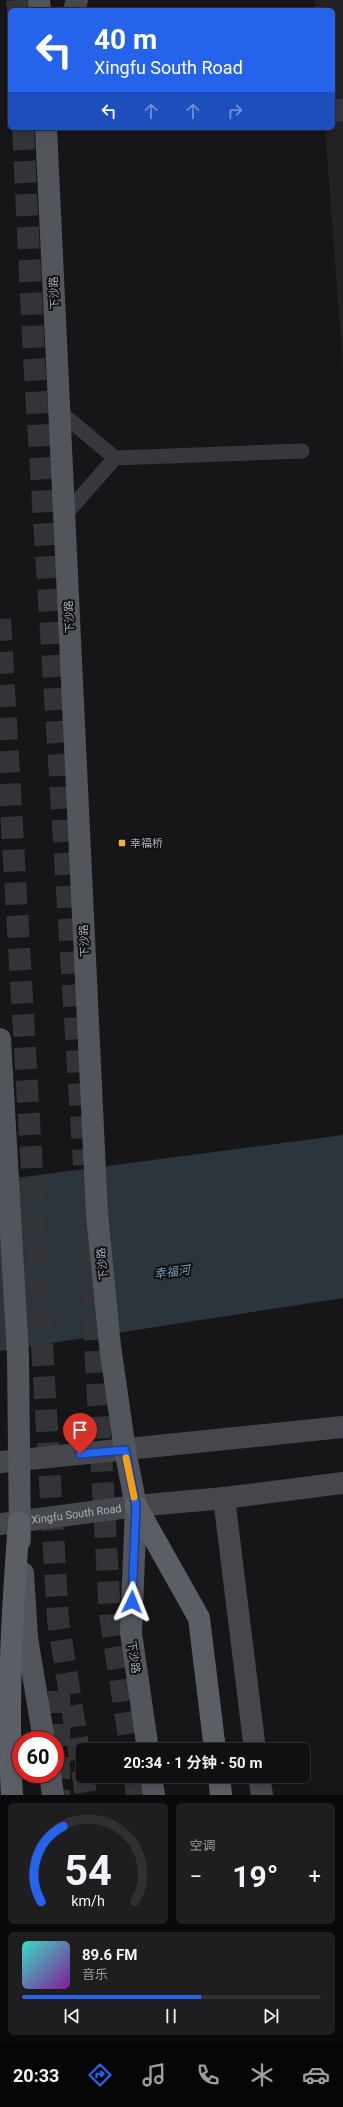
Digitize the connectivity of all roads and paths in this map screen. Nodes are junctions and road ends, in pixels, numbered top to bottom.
1 (46, 130) edge
2 (59, 411) junction
3 (302, 451) dead end
4 (115, 458) junction
5 (64, 516) junction
6 (0, 1039) edge
7 (343, 1427) edge
8 (125, 1450) junction
9 (10, 1460) edge
10 (343, 1483) edge
11 (224, 1498) junction
12 (136, 1506) junction
13 (10, 1523) edge
14 (42, 1731) edge
15 (147, 1743) edge
16 (214, 1743) edge
17 (254, 1743) edge
18 (51, 1783) edge
19 (152, 1783) edge
20 (219, 1783) edge
21 (260, 1783) edge
22 (12, 1795) edge
23 (53, 1795) edge
24 (154, 1795) edge
25 (221, 1795) edge
26 (262, 1795) edge

1 - 2 main road, 下沙路
2 - 4 lane
2 - 5 main road, 下沙路
3 - 4 lane
4 - 5 lane
5 - 8 main road, 下沙路
6 - 9 main road
7 - 8 main road
8 - 9 main road
8 - 12 main road, 下沙路
9 - 13 main road
10 - 11 main road, Xingfu South Road
11 - 12 main road, Xingfu South Road
11 - 17 main road
12 - 13 main road, Xingfu South Road
12 - 15 main road, 下沙路
12 - 16 highway
13 - 14 main road
13 - 22 highway
18 - 23 main road
19 - 24 main road
20 - 25 highway
21 - 26 main road

